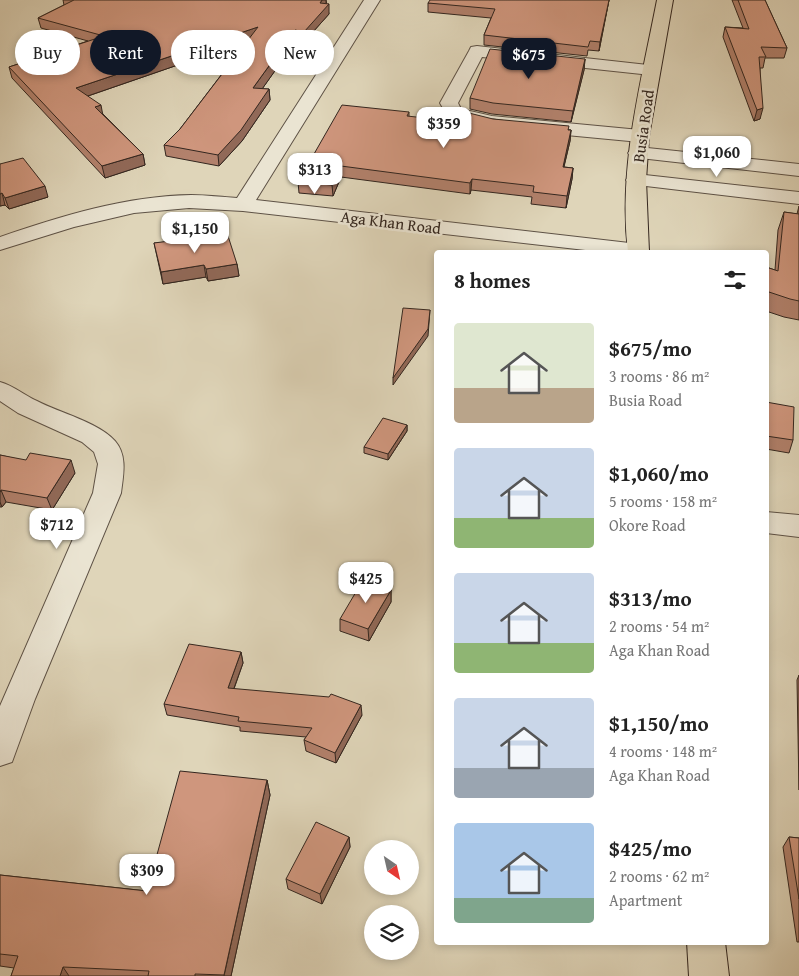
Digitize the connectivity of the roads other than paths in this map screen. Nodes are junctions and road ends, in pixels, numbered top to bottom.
1 (665, 0) edge
2 (366, 1) edge
3 (652, 70) junction
4 (639, 145) junction
5 (799, 170) edge
6 (636, 180) junction
7 (799, 198) edge
8 (242, 205) junction
9 (0, 244) edge
10 (629, 250) edge
11 (638, 250) edge
12 (0, 390) edge
13 (769, 522) edge
14 (799, 526) edge
15 (0, 751) edge
16 (706, 945) edge
17 (709, 976) edge

1 - 3 main road, Busia Road
2 - 8 street
3 - 4 main road, Busia Road
3 - 4 street
4 - 5 street
4 - 6 main road, Busia Road
6 - 7 street
6 - 11 main road, Busia Road
8 - 9 street, Aga Khan Road
8 - 10 street, Aga Khan Road
12 - 15 street
13 - 14 street
16 - 17 main road

